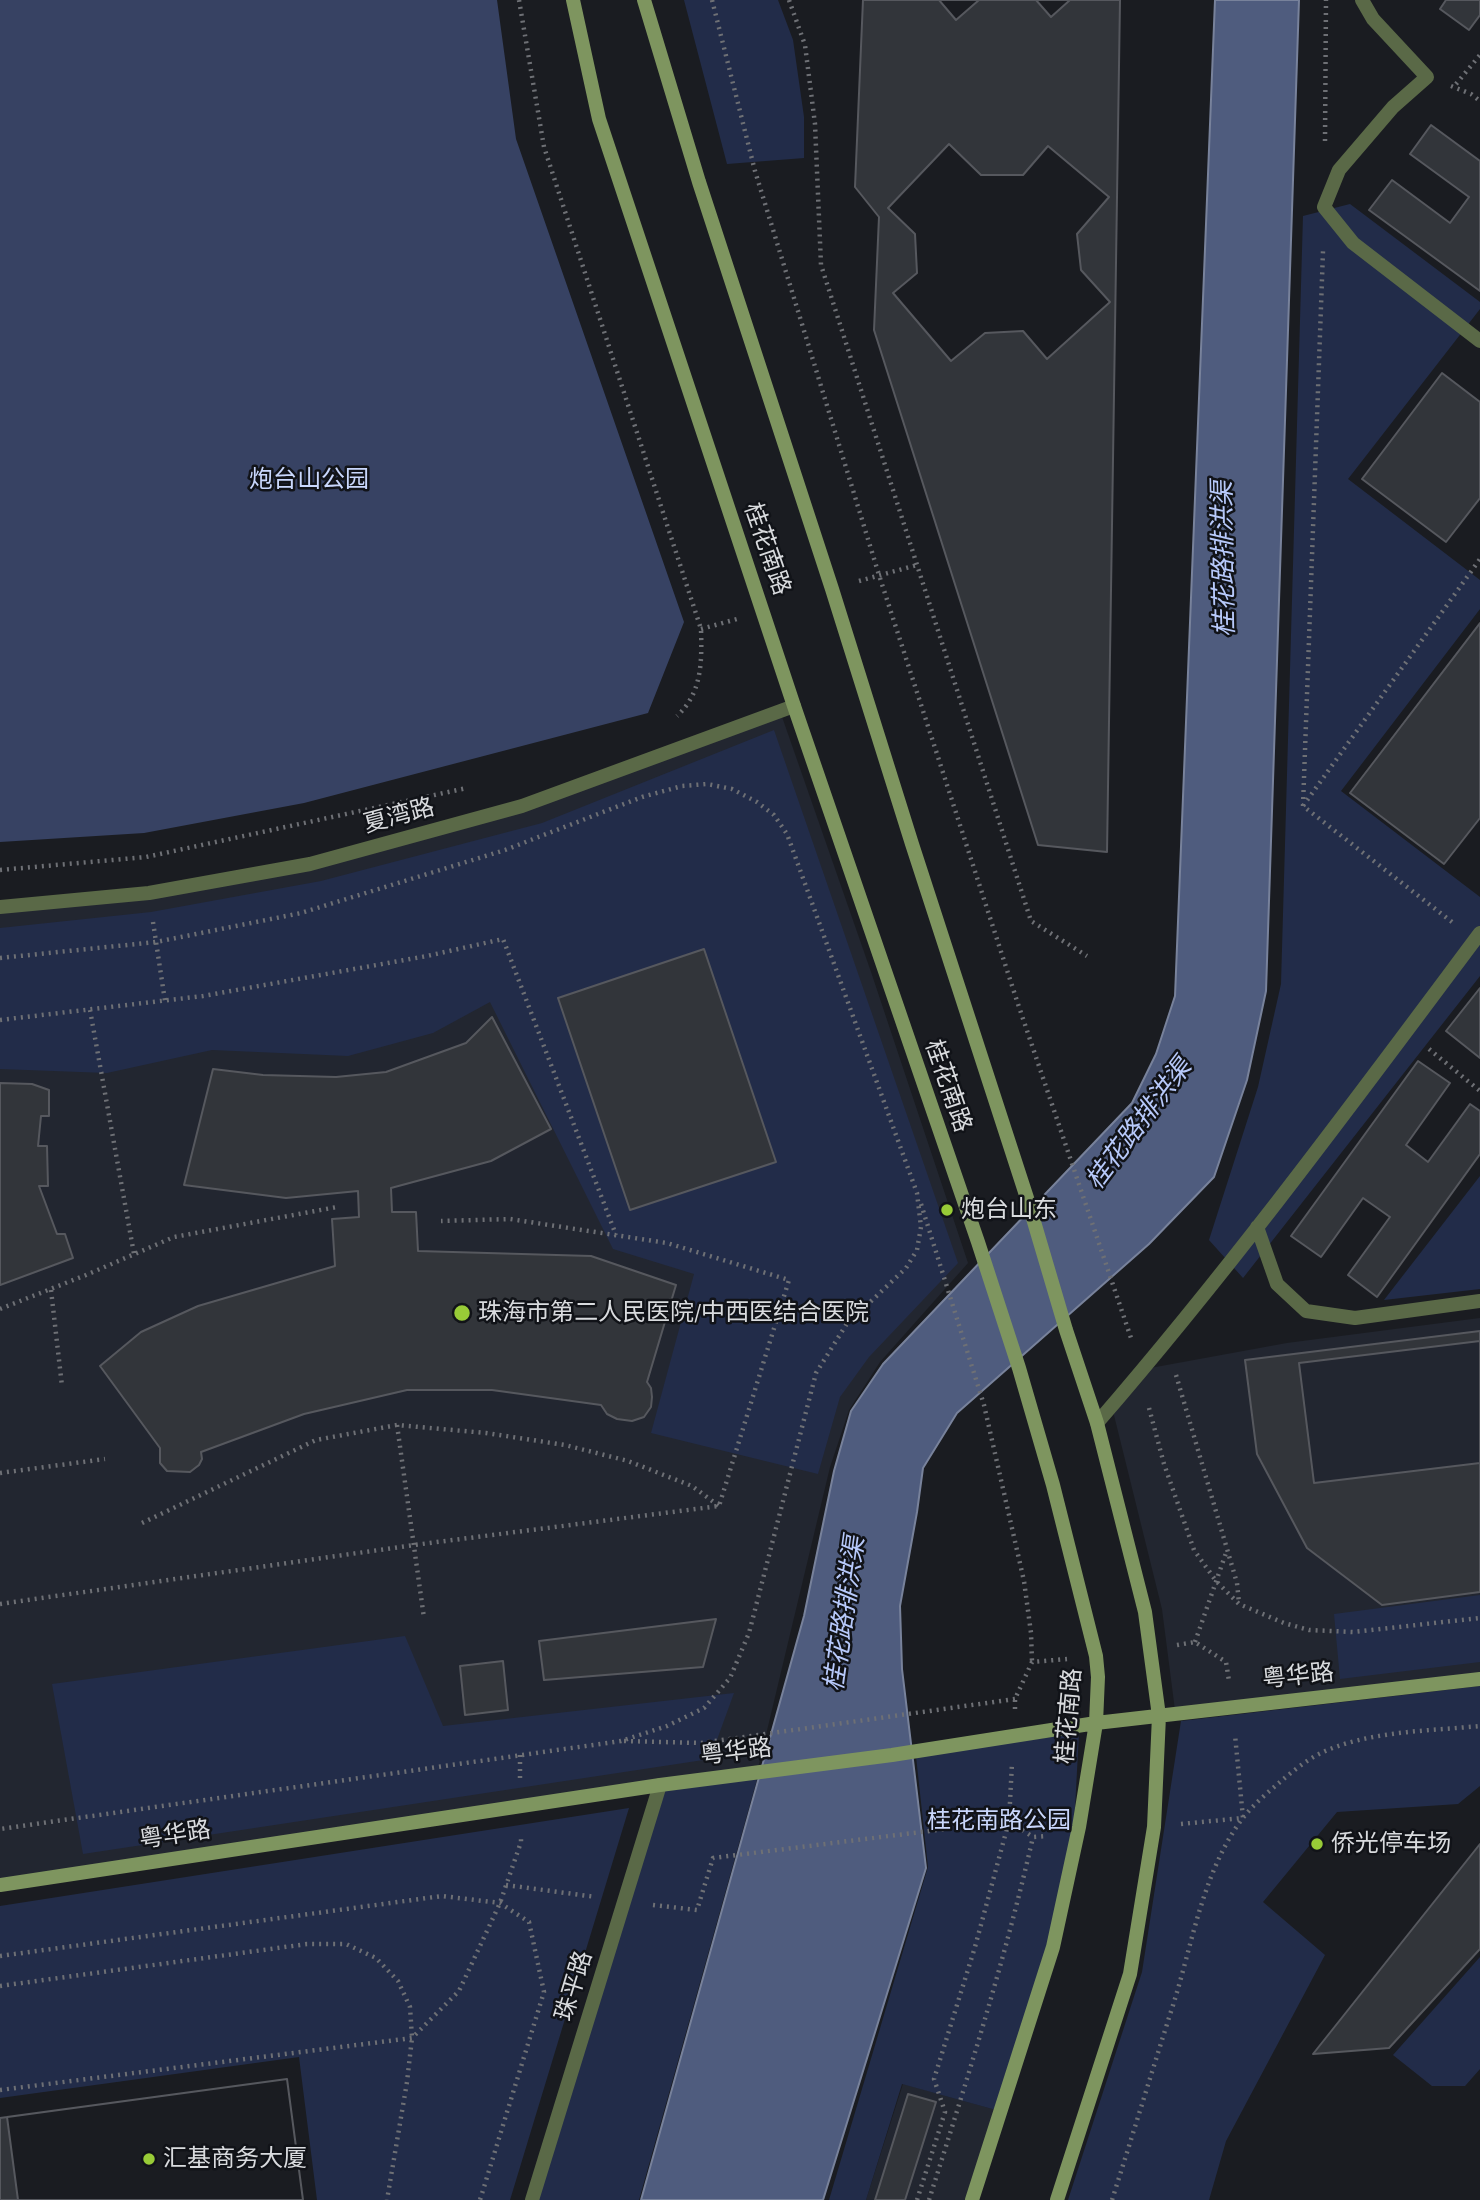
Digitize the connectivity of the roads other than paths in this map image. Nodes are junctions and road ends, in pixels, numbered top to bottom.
1 (573, 0) edge
2 (645, 0) edge
3 (1362, 0) edge
4 (1480, 341) edge
5 (794, 706) junction
6 (0, 907) edge
7 (1477, 936) edge
8 (1257, 1227) junction
9 (1480, 1301) edge
10 (1097, 1423) junction
11 (1480, 1679) edge
12 (1159, 1716) junction
13 (1096, 1723) junction
14 (660, 1785) junction
15 (0, 1885) edge
16 (532, 2200) edge
17 (972, 2200) edge
18 (1058, 2200) edge

1 - 5 main road, 桂花南路
2 - 10 main road, 桂花南路
3 - 4 street
5 - 6 street, 夏湾路
5 - 13 main road, 桂花南路
7 - 8 street
8 - 9 street
8 - 10 street
10 - 12 main road, 桂花南路
11 - 12 main road, 粤华路
12 - 13 main road, 粤华路
12 - 18 main road, 桂花南路
13 - 14 main road, 粤华路
13 - 17 main road, 桂花南路
14 - 15 main road, 粤华路
14 - 16 street, 珠平路

